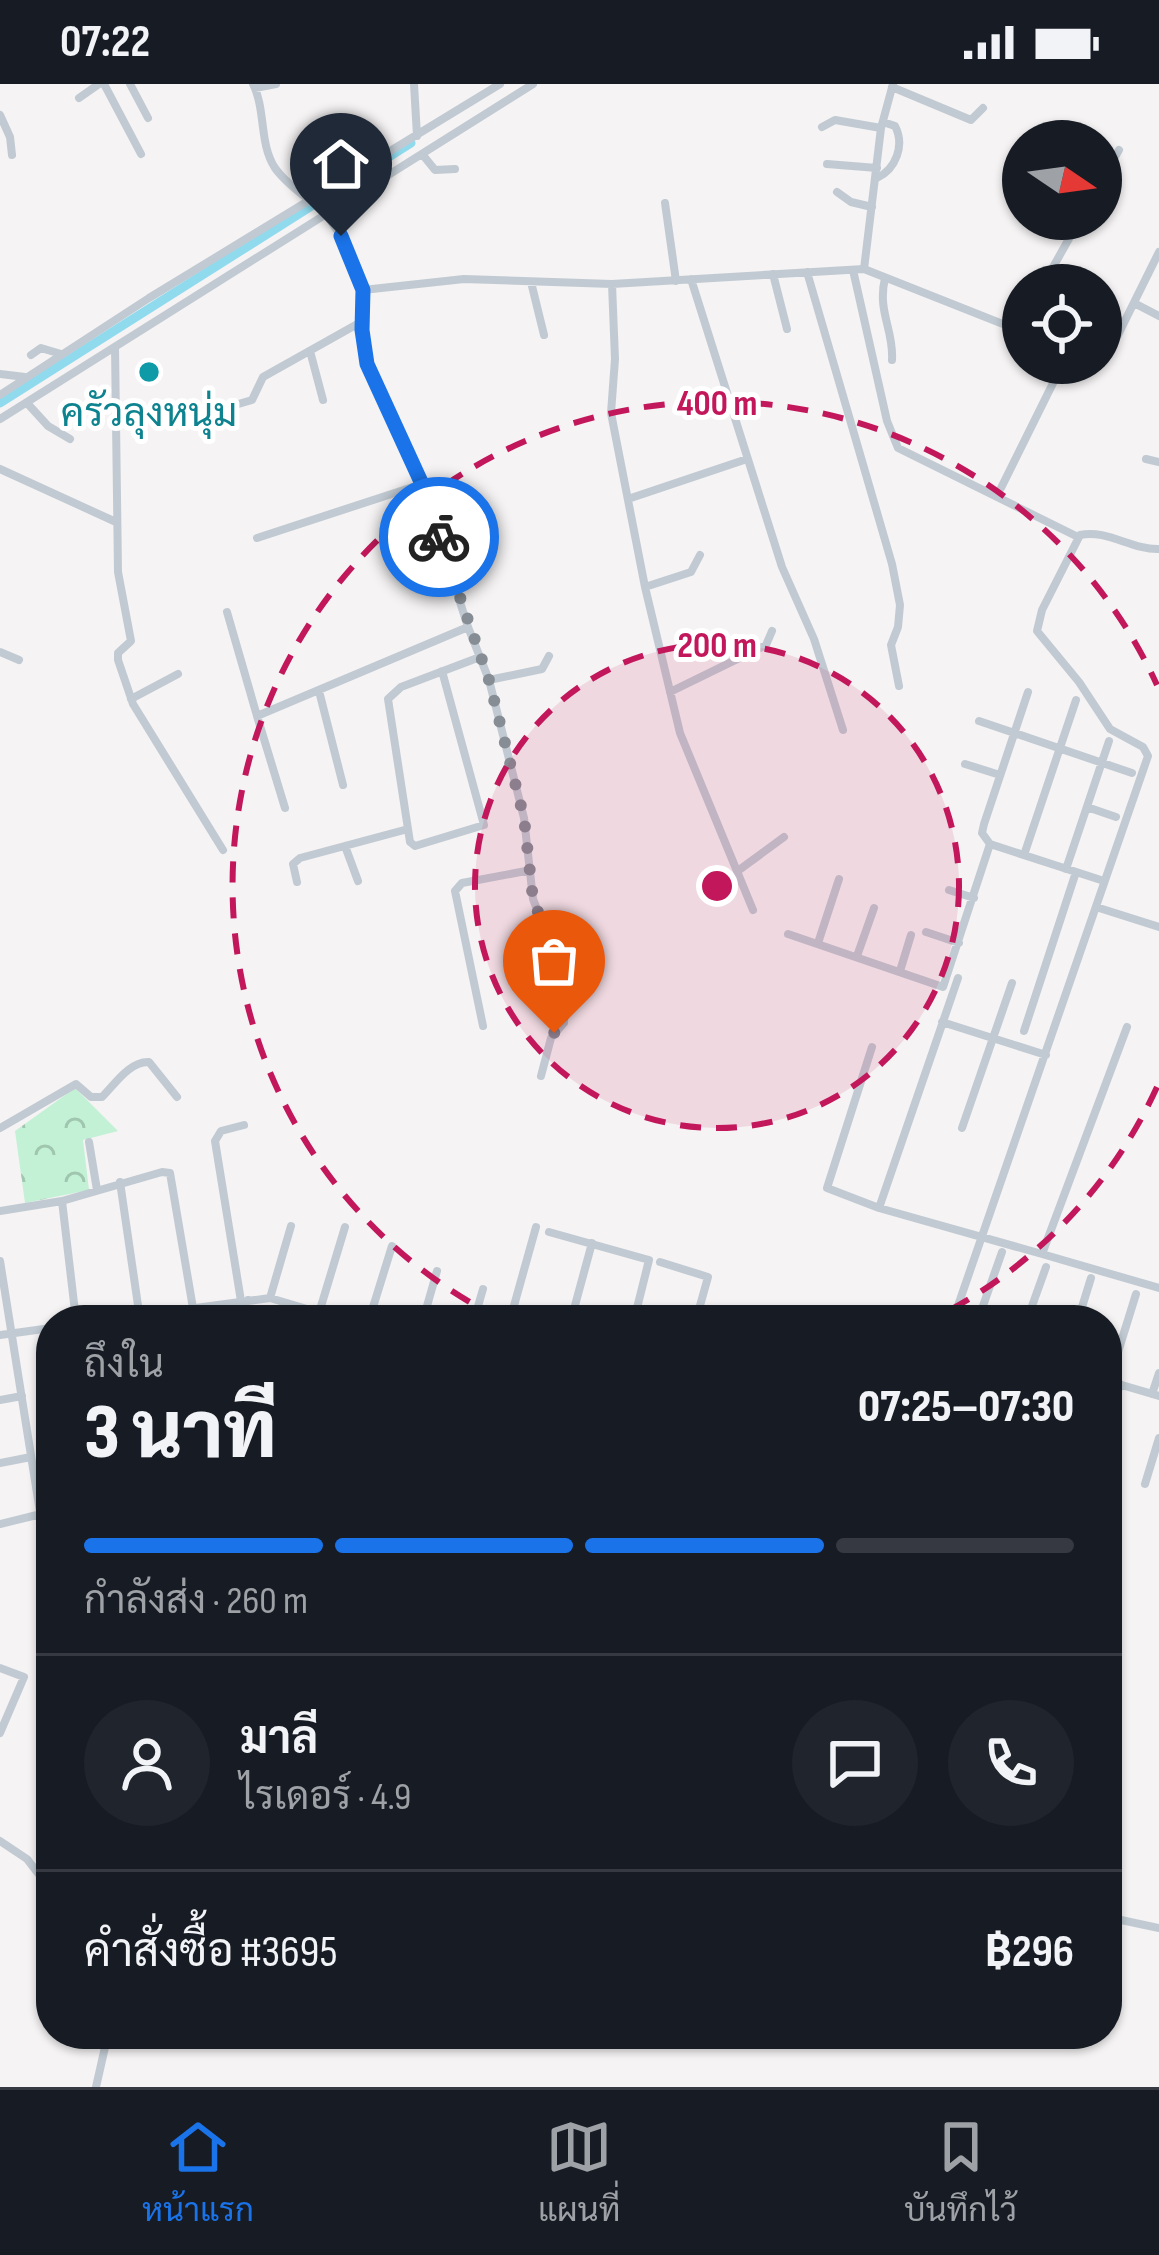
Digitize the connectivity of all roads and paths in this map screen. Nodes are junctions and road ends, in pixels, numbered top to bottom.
1 (102, 84) edge
2 (130, 84) edge
3 (276, 84) edge
4 (414, 84) edge
5 (500, 84) edge
6 (533, 84) edge
7 (893, 85) edge
8 (254, 86) edge
9 (482, 89) edge
10 (79, 98) dead end
11 (983, 108) dead end
12 (0, 115) edge
13 (148, 118) dead end
14 (882, 125) junction
15 (822, 127) dead end
16 (417, 137) junction
17 (141, 154) dead end
18 (422, 154) junction
19 (12, 155) dead end
20 (827, 164) dead end
21 (455, 169) dead end
22 (876, 174) junction
23 (837, 192) dead end
24 (314, 200) junction
25 (664, 203) dead end
26 (872, 207) junction
27 (324, 213) junction
28 (1159, 252) edge
29 (859, 270) junction
30 (807, 272) junction
31 (1155, 272) edge
32 (772, 274) junction
33 (885, 278) junction
34 (691, 279) junction
35 (676, 280) junction
36 (530, 282) junction
37 (612, 284) junction
38 (363, 290) junction
39 (1134, 303) junction
40 (1159, 316) edge
41 (1002, 321) edge
42 (361, 322) junction
43 (1122, 327) edge
44 (787, 329) dead end
45 (544, 334) dead end
46 (115, 347) junction
47 (310, 351) junction
48 (62, 354) junction
49 (31, 355) dead end
50 (892, 360) dead end
51 (0, 374) edge
52 (35, 382) junction
53 (1053, 384) edge
54 (0, 394) edge
55 (323, 400) dead end
56 (27, 403) junction
57 (235, 405) dead end
58 (0, 419) edge
59 (70, 439) dead end
60 (747, 459) junction
61 (1146, 459) dead end
62 (1159, 462) edge
63 (0, 470) edge
64 (422, 484) junction
65 (1001, 488) dead end
66 (628, 500) junction
67 (116, 522) junction
68 (1078, 537) junction
69 (257, 538) dead end
70 (1159, 549) edge
71 (700, 555) dead end
72 (645, 587) junction
73 (227, 612) dead end
74 (468, 627) junction
75 (772, 631) dead end
76 (0, 652) edge
77 (549, 656) dead end
78 (480, 657) junction
79 (19, 660) dead end
80 (442, 671) junction
81 (178, 674) dead end
82 (489, 680) junction
83 (899, 686) dead end
84 (319, 691) junction
85 (670, 692) junction
86 (1028, 692) dead end
87 (131, 699) junction
88 (1076, 700) dead end
89 (257, 716) junction
90 (979, 721) dead end
91 (842, 730) dead end
92 (1014, 734) junction
93 (1109, 741) dead end
94 (1059, 749) junction
95 (965, 764) dead end
96 (1101, 764) junction
97 (1132, 773) dead end
98 (1000, 775) junction
99 (344, 785) dead end
100 (1087, 807) junction
101 (285, 808) dead end
102 (1116, 817) dead end
103 (408, 829) junction
104 (784, 837) dead end
105 (990, 844) junction
106 (345, 846) junction
107 (224, 850) dead end
108 (1024, 855) junction
109 (531, 870) junction
110 (739, 870) junction
111 (1071, 870) junction
112 (839, 879) dead end
113 (358, 881) dead end
114 (1104, 881) junction
115 (297, 882) dead end
116 (949, 890) dead end
117 (974, 898) junction
118 (1096, 907) junction
119 (874, 908) dead end
120 (753, 910) dead end
121 (1159, 927) edge
122 (926, 932) dead end
123 (788, 934) dead end
124 (911, 935) dead end
125 (818, 943) junction
126 (959, 943) junction
127 (857, 956) junction
128 (900, 971) junction
129 (958, 979) dead end
130 (1012, 983) dead end
131 (943, 1022) junction
132 (483, 1026) dead end
133 (1127, 1027) dead end
134 (1024, 1031) dead end
135 (994, 1039) junction
136 (872, 1047) dead end
137 (1046, 1055) junction
138 (541, 1076) dead end
139 (177, 1097) dead end
140 (244, 1125) dead end
141 (0, 1128) edge
142 (962, 1128) dead end
143 (88, 1142) dead end
144 (120, 1183) junction
145 (97, 1190) junction
146 (62, 1201) junction
147 (879, 1208) junction
148 (0, 1211) edge
149 (291, 1226) dead end
150 (345, 1227) dead end
151 (536, 1227) dead end
152 (549, 1232) dead end
153 (983, 1237) junction
154 (592, 1243) junction
155 (392, 1246) dead end
156 (1002, 1252) dead end
157 (1042, 1254) junction
158 (0, 1261) edge
159 (660, 1262) dead end
160 (1046, 1267) dead end
161 (437, 1270) dead end
162 (1, 1276) edge
163 (1091, 1279) dead end
164 (1159, 1288) edge
165 (483, 1289) dead end
166 (1136, 1294) dead end
167 (270, 1298) junction
168 (244, 1301) junction
169 (74, 1305) edge
170 (138, 1305) edge
171 (193, 1305) edge
172 (210, 1305) edge
173 (244, 1305) edge
174 (289, 1305) edge
175 (316, 1305) edge
176 (374, 1305) edge
177 (427, 1305) edge
178 (478, 1305) edge
179 (514, 1305) edge
180 (575, 1305) edge
181 (638, 1305) edge
182 (700, 1305) edge
183 (958, 1305) edge
184 (983, 1305) edge
185 (1032, 1305) edge
186 (1083, 1305) edge
187 (36, 1330) edge
188 (12, 1333) junction
189 (0, 1335) edge
190 (1122, 1338) edge
191 (1159, 1373) edge
192 (1122, 1385) edge
193 (1155, 1395) edge
194 (22, 1396) junction
195 (0, 1400) edge
196 (1159, 1438) edge
197 (31, 1457) junction
198 (0, 1463) edge
199 (1145, 1484) dead end
200 (36, 1486) edge
201 (36, 1515) edge
202 (0, 1524) edge
203 (0, 1668) edge
204 (0, 1733) edge
205 (0, 1841) edge
206 (36, 1870) edge
207 (1122, 1920) edge
208 (1159, 1928) edge
209 (104, 2049) edge
210 (95, 2087) edge

1 - 10 street
1 - 17 street
2 - 13 street
3 - 8 street
4 - 16 street
5 - 9 street
6 - 18 street
7 - 11 street
7 - 14 street
8 - 24 street
9 - 16 street
12 - 19 street
14 - 15 street
14 - 22 street
14 - 22 street
16 - 24 street
18 - 21 street
18 - 27 street
20 - 22 street
22 - 26 street
23 - 26 street
24 - 27 street
24 - 48 street
25 - 35 street
26 - 29 street
27 - 38 street
27 - 46 street
28 - 31 street
29 - 30 street
29 - 33 street
29 - 68 street
30 - 32 street
30 - 83 street
31 - 39 street
32 - 34 street
32 - 44 street
33 - 41 street
33 - 50 street
34 - 35 street
34 - 60 street
35 - 37 street
36 - 37 street
36 - 38 street
36 - 45 street
37 - 66 street
38 - 42 street
39 - 40 street
39 - 43 street
42 - 47 street
42 - 64 street
46 - 52 street
46 - 67 street
47 - 55 street
47 - 57 street
48 - 49 street
48 - 52 street
51 - 52 street
52 - 54 street
52 - 56 street
53 - 65 street
56 - 58 street
56 - 59 street
60 - 66 street
60 - 91 street
61 - 62 street
63 - 67 street
64 - 69 street
64 - 74 street
66 - 72 street
67 - 87 street
68 - 70 street
68 - 114 street
71 - 72 street
72 - 85 street
73 - 89 street
74 - 78 street
74 - 84 street
75 - 85 street
76 - 79 street
77 - 82 street
78 - 80 street
78 - 82 street
80 - 103 street
80 - 103 street
81 - 87 street
82 - 109 street
84 - 89 street
84 - 99 street
85 - 110 street
86 - 92 street
87 - 107 street
88 - 94 street
89 - 101 street
90 - 92 street
92 - 94 street
92 - 98 street
93 - 96 street
94 - 96 street
94 - 108 street
95 - 98 street
96 - 97 street
96 - 100 street
98 - 105 street
100 - 102 street
100 - 111 street
103 - 106 street
104 - 110 street
105 - 108 street
105 - 117 street
106 - 113 street
106 - 115 street
108 - 111 street
109 - 132 street
109 - 138 street
110 - 120 street
111 - 114 street
111 - 134 street
112 - 125 street
114 - 118 street
116 - 117 street
117 - 126 street
118 - 121 street
118 - 137 street
119 - 127 street
122 - 126 street
123 - 125 street
124 - 128 street
125 - 127 street
126 - 128 street
127 - 128 street
129 - 131 street
130 - 135 street
131 - 135 street
131 - 147 street
133 - 157 street
135 - 137 street
135 - 142 street
136 - 147 street
137 - 153 street
139 - 141 street
140 - 168 street
143 - 145 street
144 - 145 street
144 - 170 street
144 - 171 street
145 - 146 street
146 - 148 street
146 - 169 street
147 - 153 street
149 - 167 street
150 - 175 street
151 - 179 street
152 - 154 street
153 - 157 street
153 - 183 street
154 - 180 street
154 - 181 street
155 - 176 street
156 - 184 street
157 - 164 street
158 - 162 street
159 - 182 street
160 - 185 street
161 - 177 street
162 - 188 street
163 - 186 street
165 - 178 street
166 - 190 street
167 - 168 street
167 - 174 street
168 - 172 street
168 - 173 street
187 - 188 street
188 - 189 street
188 - 194 street
191 - 193 street
192 - 193 street
194 - 195 street
194 - 197 street
196 - 199 street
197 - 198 street
197 - 200 street
201 - 202 street
203 - 204 street
205 - 206 street
207 - 208 street
209 - 210 street

